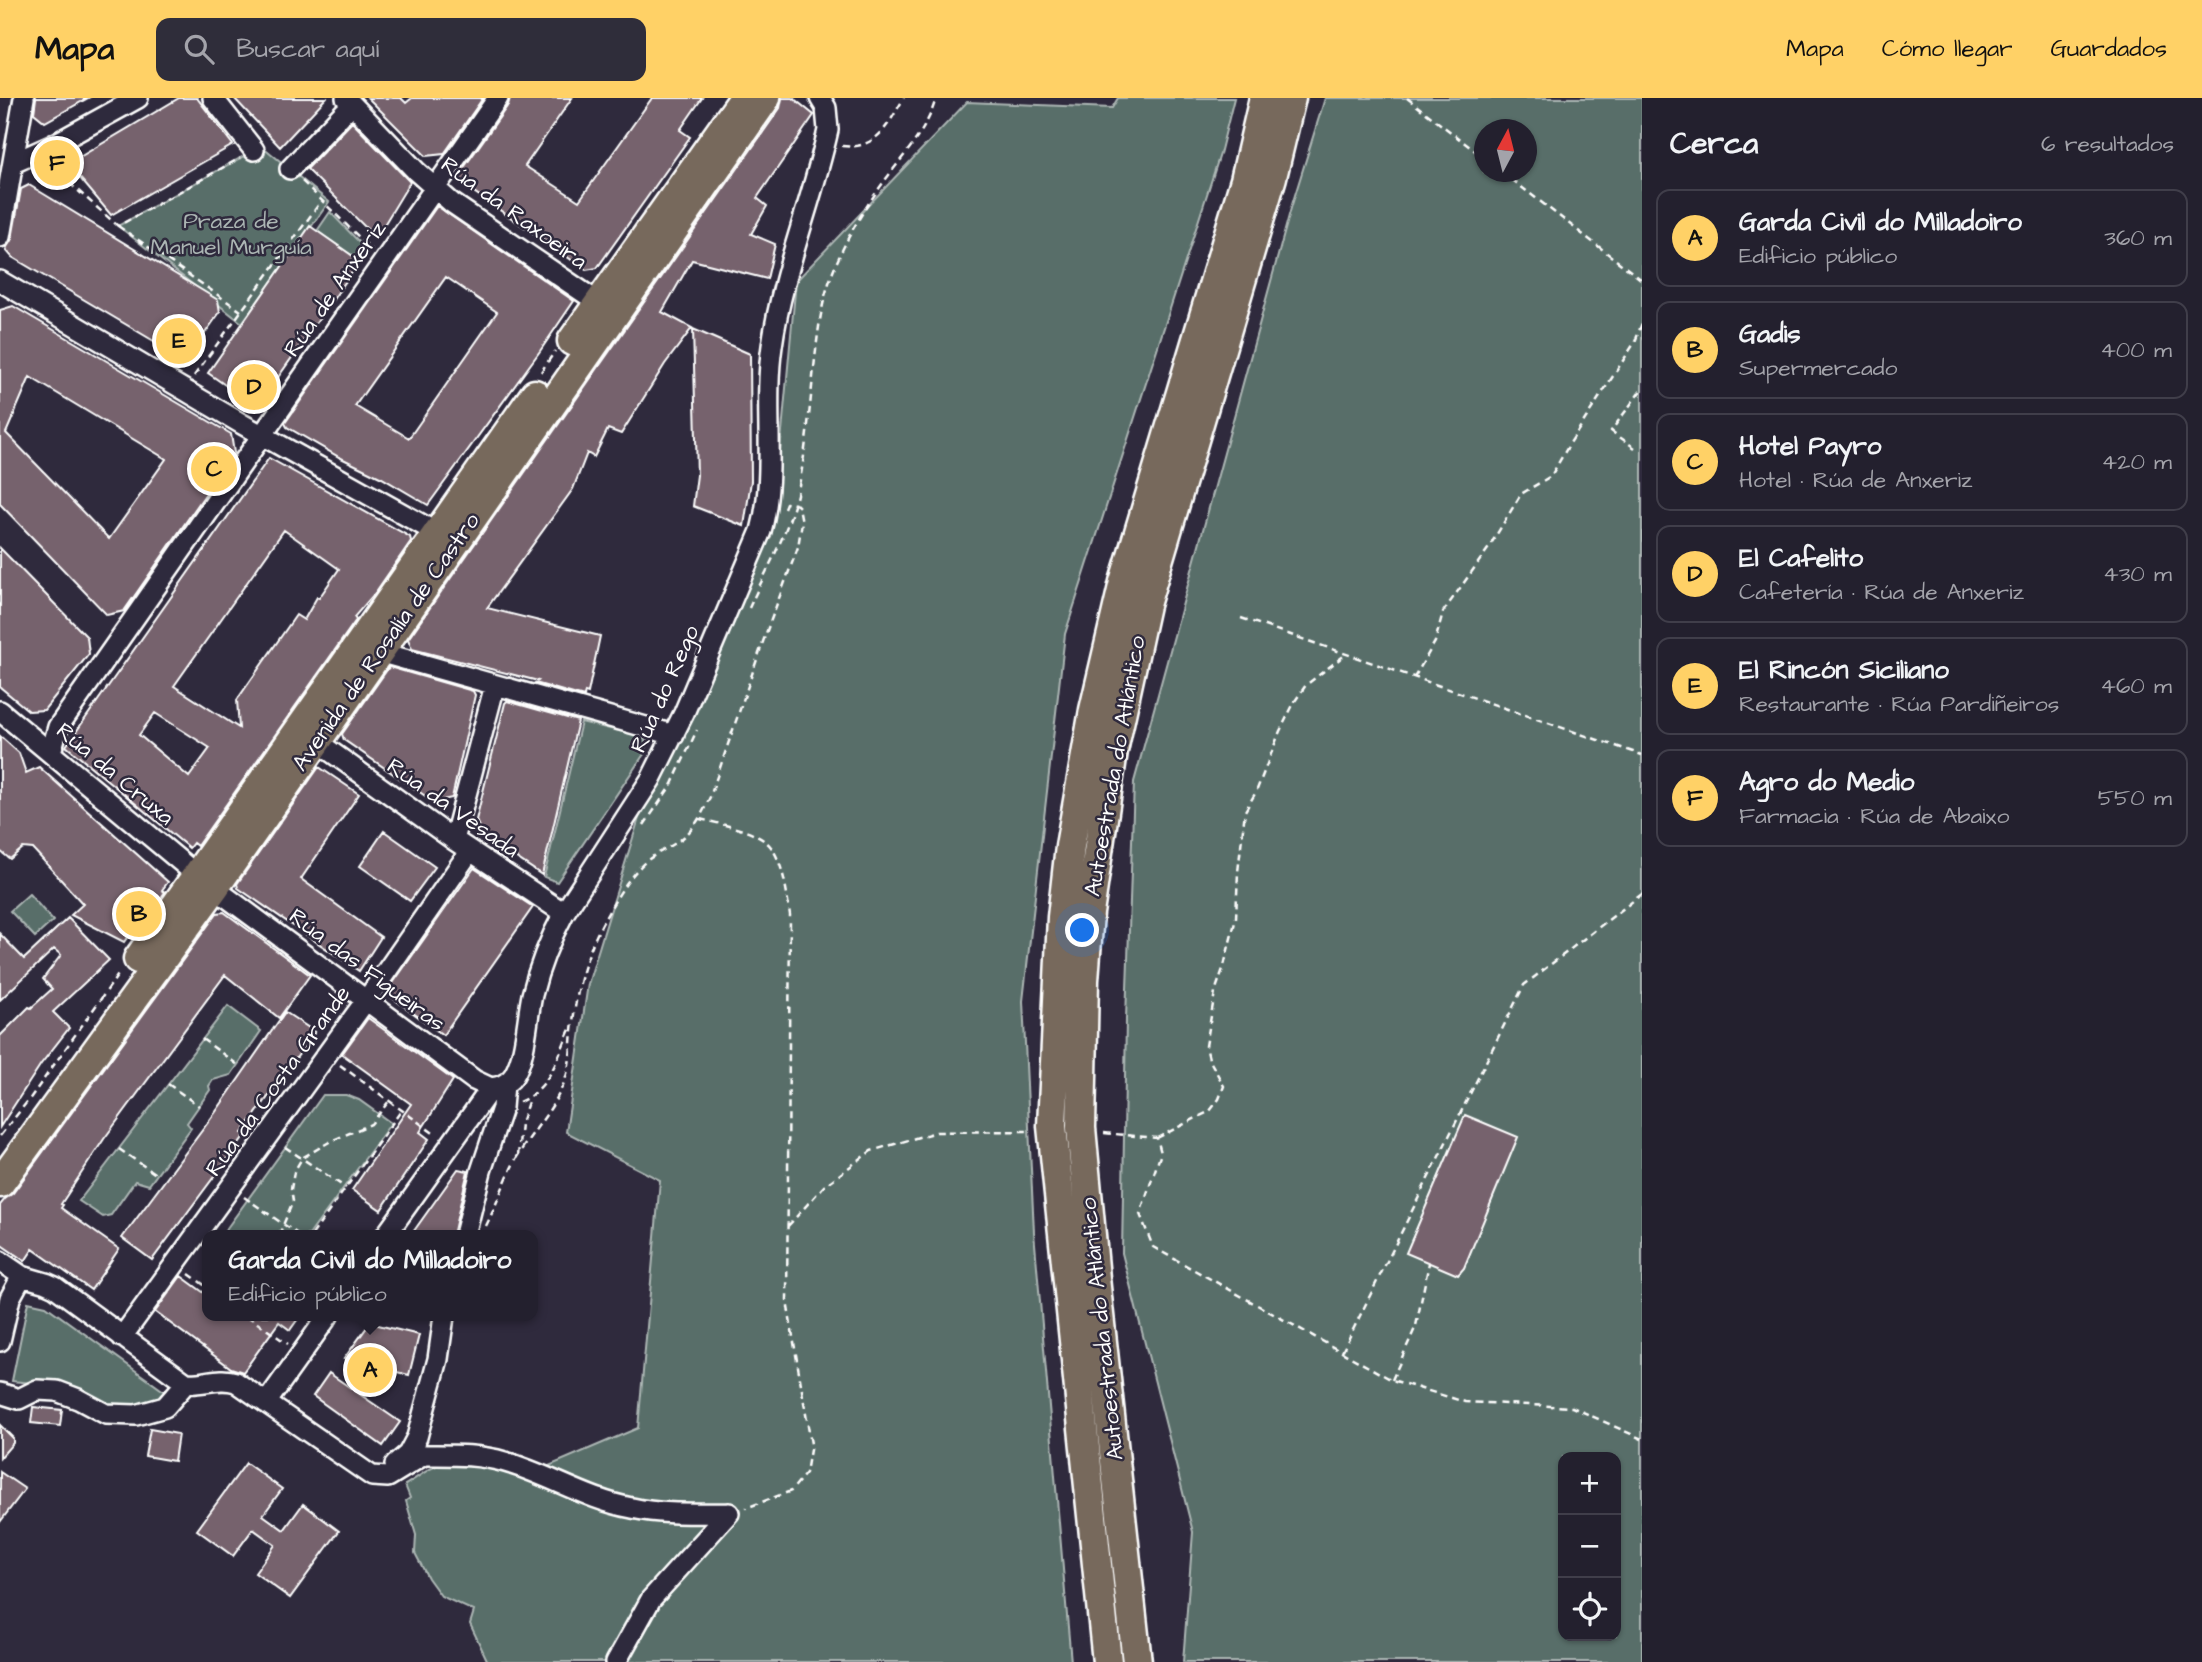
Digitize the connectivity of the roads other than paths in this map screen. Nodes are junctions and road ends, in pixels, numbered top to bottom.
1 (24, 98) edge
2 (138, 98) edge
3 (213, 98) edge
4 (498, 98) edge
5 (744, 98) edge
6 (766, 98) edge
7 (820, 98) edge
8 (1264, 98) edge
9 (1291, 98) edge
10 (349, 101) edge
11 (254, 150) road end
12 (13, 163) junction
13 (290, 169) road end
14 (435, 189) junction
15 (0, 237) edge
16 (0, 281) edge
17 (599, 303) junction
18 (262, 436) junction
19 (437, 533) junction
20 (379, 652) junction
21 (495, 685) junction
22 (0, 711) edge
23 (674, 735) junction
24 (316, 741) junction
25 (51, 752) junction
26 (462, 845) junction
27 (206, 882) junction
28 (564, 913) junction
29 (366, 1000) junction
30 (498, 1086) junction
31 (0, 1152) edge
32 (0, 1183) edge
33 (390, 1230) edge
34 (466, 1230) edge
35 (0, 1261) edge
36 (22, 1276) junction
37 (324, 1321) edge
38 (443, 1321) edge
39 (122, 1337) junction
40 (0, 1341) edge
41 (186, 1383) junction
42 (0, 1392) edge
43 (267, 1403) junction
44 (420, 1446) junction
45 (616, 1662) edge
46 (1107, 1662) edge
47 (1137, 1662) edge

1 - 12 street
2 - 12 street
3 - 11 street
4 - 14 street, Rúa de Anxeriz
5 - 17 highway, Avenida de Rosalía de Castro
6 - 20 highway, Avenida de Rosalía de Castro
7 - 23 street, Rúa do Rego
8 - 46 highway, Autoestrada do Atlántico
9 - 47 highway, Autoestrada do Atlántico
10 - 13 street
10 - 14 street, Rúa da Raxoeira
12 - 15 street
14 - 17 street, Rúa da Raxoeira
14 - 18 street, Rúa de Anxeriz
16 - 18 street
17 - 19 highway, Avenida de Rosalía de Castro
18 - 19 street
18 - 25 street, Rúa de Anxeriz
19 - 27 highway, Avenida de Rosalía de Castro
20 - 21 street
20 - 24 highway, Avenida de Rosalía de Castro
21 - 23 street
21 - 26 street, Rúa da Costa Grande
22 - 25 street, Rúa da Cruxa
23 - 28 street, Rúa do Rego
24 - 26 street, Rúa da Vesada
24 - 27 highway, Avenida de Rosalía de Castro
25 - 27 street, Rúa da Cruxa
26 - 28 street, Rúa da Vesada
26 - 29 street, Rúa da Costa Grande
27 - 29 street, Rúa das Figueiras
27 - 31 highway, Avenida de Rosalía de Castro
27 - 32 highway, Avenida de Rosalía de Castro
28 - 30 street, Rúa do Rego
29 - 30 street, Rúa das Figueiras
29 - 39 street, Rúa da Costa Grande
30 - 33 street, Rúa do Rego
30 - 34 street
35 - 36 street
36 - 39 street
36 - 40 street
37 - 43 street
38 - 44 street
39 - 41 street
41 - 42 street
41 - 43 street
43 - 44 street
44 - 45 street

